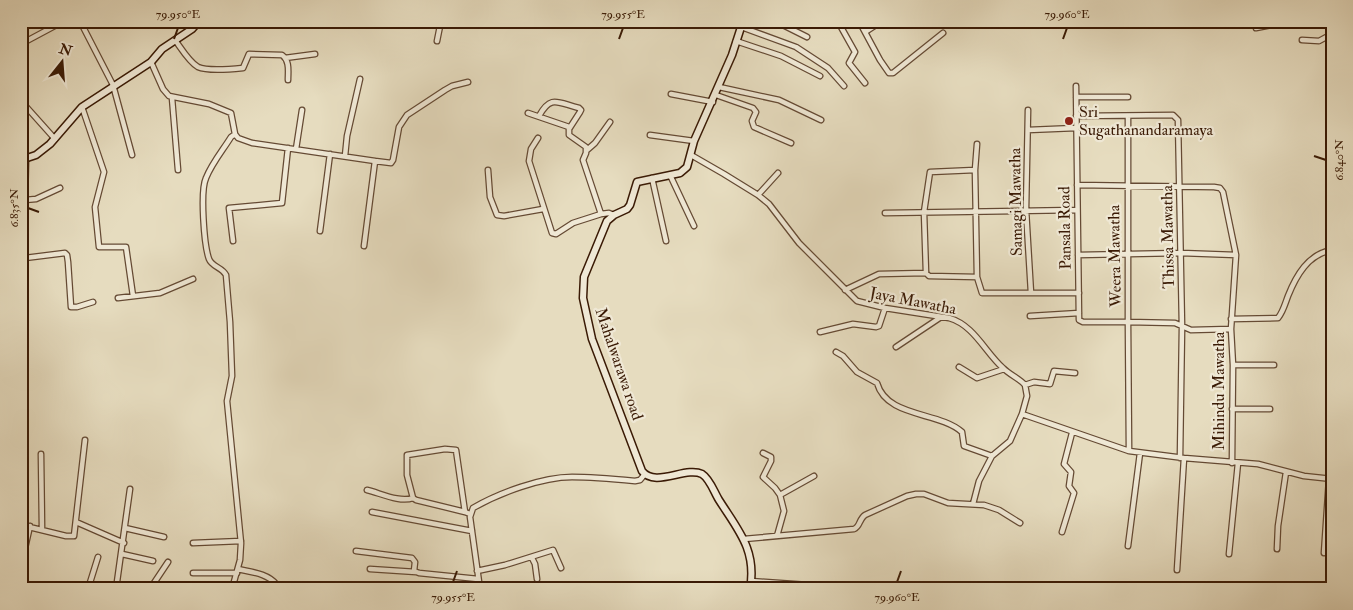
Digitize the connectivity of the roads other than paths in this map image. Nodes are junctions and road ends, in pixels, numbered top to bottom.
1 (64, 21) edge
2 (80, 21) edge
3 (199, 21) edge
4 (441, 21) edge
5 (725, 21) edge
6 (771, 21) edge
7 (835, 21) edge
8 (859, 21) edge
9 (882, 21) edge
10 (1294, 21) edge
11 (742, 24) edge
12 (1256, 28) dead end
13 (865, 32) junction
14 (943, 33) dead end
15 (1332, 34) edge
16 (807, 37) dead end
17 (175, 40) junction
18 (1302, 40) dead end
19 (437, 41) dead end
20 (736, 41) junction
21 (21, 44) edge
22 (315, 54) dead end
23 (285, 58) junction
24 (151, 62) junction
25 (820, 76) dead end
26 (360, 79) dead end
27 (288, 80) dead end
28 (468, 82) dead end
29 (865, 83) dead end
30 (113, 85) junction
31 (844, 86) dead end
32 (1076, 86) dead end
33 (719, 87) junction
34 (671, 94) dead end
35 (1076, 97) junction
36 (172, 98) junction
37 (1128, 98) dead end
38 (714, 99) junction
39 (21, 101) edge
40 (82, 107) junction
41 (302, 110) dead end
42 (1028, 110) dead end
43 (528, 113) dead end
44 (539, 116) junction
45 (1076, 116) junction
46 (1128, 116) junction
47 (821, 120) dead end
48 (610, 122) dead end
49 (1076, 128) junction
50 (570, 129) junction
51 (1028, 130) junction
52 (235, 134) junction
53 (650, 135) dead end
54 (538, 138) dead end
55 (55, 139) junction
56 (694, 141) junction
57 (791, 143) dead end
58 (976, 144) dead end
59 (288, 148) junction
60 (296, 149) junction
61 (586, 150) junction
62 (330, 154) junction
63 (132, 155) dead end
64 (691, 155) junction
65 (345, 156) junction
66 (24, 160) edge
67 (375, 161) junction
68 (178, 170) dead end
69 (488, 170) dead end
70 (975, 170) junction
71 (778, 173) dead end
72 (670, 175) junction
73 (652, 178) junction
74 (1127, 184) junction
75 (1077, 185) junction
76 (1180, 186) junction
77 (60, 188) dead end
78 (758, 195) junction
79 (25, 200) junction
80 (543, 209) junction
81 (1026, 210) junction
82 (1077, 210) junction
83 (924, 212) junction
84 (977, 212) junction
85 (885, 213) dead end
86 (601, 214) junction
87 (614, 215) junction
88 (694, 226) dead end
89 (21, 228) edge
90 (320, 231) dead end
91 (233, 241) dead end
92 (666, 241) dead end
93 (364, 246) dead end
94 (1332, 250) edge
95 (1181, 254) junction
96 (1078, 255) junction
97 (1129, 255) junction
98 (1236, 255) junction
99 (23, 256) edge
100 (926, 272) junction
101 (977, 277) junction
102 (193, 280) dead end
103 (21, 290) edge
104 (844, 290) junction
105 (1031, 293) junction
106 (1079, 293) junction
107 (133, 296) junction
108 (118, 298) dead end
109 (93, 302) dead end
110 (886, 308) junction
111 (1079, 313) junction
112 (1030, 316) dead end
113 (941, 317) junction
114 (1231, 319) junction
115 (1128, 322) junction
116 (1182, 326) junction
117 (1231, 329) junction
118 (820, 332) dead end
119 (896, 347) dead end
120 (836, 352) dead end
121 (1233, 365) junction
122 (1274, 365) dead end
123 (959, 367) dead end
124 (1004, 370) junction
125 (1075, 373) dead end
126 (1025, 385) junction
127 (1232, 408) junction
128 (1270, 409) dead end
129 (1022, 414) junction
130 (1072, 433) junction
131 (85, 440) dead end
132 (1129, 451) junction
133 (763, 453) dead end
134 (1140, 453) junction
135 (41, 454) dead end
136 (992, 456) junction
137 (1182, 458) junction
138 (1232, 463) junction
139 (1238, 463) junction
140 (1286, 472) junction
141 (645, 474) junction
142 (814, 476) dead end
143 (1330, 479) edge
144 (130, 489) dead end
145 (367, 490) dead end
146 (780, 495) junction
147 (413, 498) junction
148 (973, 504) junction
149 (372, 512) dead end
150 (467, 513) junction
151 (76, 522) junction
152 (1020, 523) dead end
153 (21, 525) edge
154 (30, 526) junction
155 (125, 528) junction
156 (42, 529) junction
157 (472, 531) junction
158 (1062, 532) dead end
159 (777, 536) junction
160 (164, 537) dead end
161 (744, 539) junction
162 (241, 541) junction
163 (124, 543) junction
164 (194, 543) dead end
165 (1128, 546) dead end
166 (1277, 549) dead end
167 (356, 551) dead end
168 (1324, 553) dead end
169 (122, 554) junction
170 (1229, 554) dead end
171 (98, 557) dead end
172 (532, 558) junction
173 (153, 561) dead end
174 (168, 562) dead end
175 (21, 566) edge
176 (561, 568) dead end
177 (370, 569) dead end
178 (1177, 570) dead end
179 (237, 571) junction
180 (477, 571) junction
181 (416, 572) junction
182 (193, 573) dead end
183 (478, 579) junction
184 (538, 579) dead end
185 (751, 581) junction
186 (233, 588) edge
187 (851, 588) edge
188 (88, 589) edge
189 (116, 589) edge
190 (150, 589) edge
191 (270, 589) edge
192 (480, 589) edge
193 (750, 589) edge

1 - 21 street
2 - 30 street
3 - 17 street
4 - 19 street
5 - 11 street
6 - 16 street
7 - 29 street
8 - 13 street
9 - 13 street
10 - 12 street
11 - 20 street, Mahalwarawa road
11 - 31 street
13 - 14 street
15 - 18 street
17 - 23 street
17 - 24 street
20 - 25 street
20 - 33 street, Mahalwarawa road
22 - 23 street
23 - 27 street
24 - 30 street
24 - 36 street
26 - 65 street
28 - 67 street
30 - 40 street
30 - 63 street
32 - 35 street, Pansala Road
33 - 38 street, Mahalwarawa road
33 - 47 street
34 - 38 street
35 - 37 street
35 - 45 street, Pansala Road
36 - 52 street
36 - 68 street
38 - 56 street, Mahalwarawa road
38 - 57 street
39 - 55 street
40 - 55 street
40 - 107 street
41 - 60 street
42 - 51 street, Samagi Mawatha
43 - 44 street
44 - 50 street
44 - 50 street
45 - 46 street, Thissa Mawatha
45 - 49 street, Pansala Road
46 - 74 street, Weera Mawatha
46 - 76 street, Thissa Mawatha
48 - 61 street
49 - 51 street
49 - 75 street, Pansala Road
50 - 61 street
51 - 81 street, Samagi Mawatha
52 - 59 street
52 - 162 street
53 - 56 street
54 - 80 street
55 - 66 street
56 - 64 street, Mahalwarawa road
58 - 70 street
59 - 60 street
59 - 91 street
60 - 62 street
61 - 86 street
62 - 65 street
62 - 90 street
64 - 72 street, Mahalwarawa road
64 - 78 street, Jaya Mawatha
65 - 67 street
66 - 79 street
67 - 93 street
69 - 80 street
70 - 83 street
70 - 84 street
71 - 78 street
72 - 73 street, Mahalwarawa road
72 - 88 street
73 - 87 street, Mahalwarawa road
73 - 92 street
74 - 75 street
74 - 76 street
74 - 97 street, Weera Mawatha
75 - 82 street, Pansala Road
76 - 95 street, Thissa Mawatha
76 - 98 street, Mihindu Mawatha
77 - 79 street
78 - 104 street, Jaya Mawatha
79 - 89 street
80 - 86 street
81 - 82 street
81 - 84 street
81 - 105 street, Samagi Mawatha
82 - 96 street, Pansala Road
83 - 84 street
83 - 85 street
83 - 100 street
84 - 101 street
86 - 87 street
87 - 141 street, Mahalwarawa road
94 - 114 street
95 - 97 street
95 - 98 street
95 - 116 street, Thissa Mawatha
96 - 97 street
96 - 106 street, Pansala Road
97 - 115 street, Weera Mawatha
98 - 114 street, Mihindu Mawatha
99 - 103 street
99 - 109 street
100 - 101 street
100 - 104 street
101 - 105 street
102 - 107 street
104 - 110 street, Jaya Mawatha
105 - 106 street
106 - 111 street, Pansala Road
107 - 108 street
110 - 113 street, Jaya Mawatha
110 - 118 street
111 - 112 street
111 - 115 street
113 - 119 street
113 - 124 street, Jaya Mawatha
114 - 117 street, Mihindu Mawatha
115 - 116 street, Weera Mawatha
115 - 132 street
116 - 117 street, Weera Mawatha
116 - 137 street, Thissa Mawatha
117 - 121 street, Mihindu Mawatha
120 - 136 street
121 - 122 street
121 - 127 street, Mihindu Mawatha
123 - 124 street
124 - 126 street, Jaya Mawatha
125 - 126 street
126 - 129 street
127 - 128 street
127 - 138 street, Mihindu Mawatha
129 - 130 street
129 - 136 street
130 - 132 street
130 - 158 street
131 - 151 street
132 - 134 street
133 - 146 street
134 - 137 street
134 - 165 street
135 - 156 street
136 - 148 street
137 - 138 street
137 - 178 street, Thissa Mawatha
138 - 139 street
139 - 140 street
139 - 170 street
140 - 143 street
140 - 166 street
141 - 150 street
141 - 161 street
142 - 146 street
143 - 168 street
144 - 155 street
145 - 147 street
146 - 159 street
147 - 150 street
147 - 150 street
148 - 152 street
148 - 159 street
149 - 157 street
150 - 157 street
151 - 156 street
151 - 163 street
153 - 154 street
154 - 156 street
154 - 175 street
155 - 160 street
155 - 163 street
157 - 180 street
159 - 161 street
161 - 185 street
162 - 164 street
162 - 179 street
163 - 169 street
167 - 181 street
169 - 173 street
169 - 189 street
171 - 188 street
172 - 176 street
172 - 180 street
172 - 184 street
174 - 190 street
177 - 181 street
179 - 182 street
179 - 186 street
179 - 191 street
180 - 183 street
181 - 183 street
183 - 192 street
185 - 187 street
185 - 193 street

